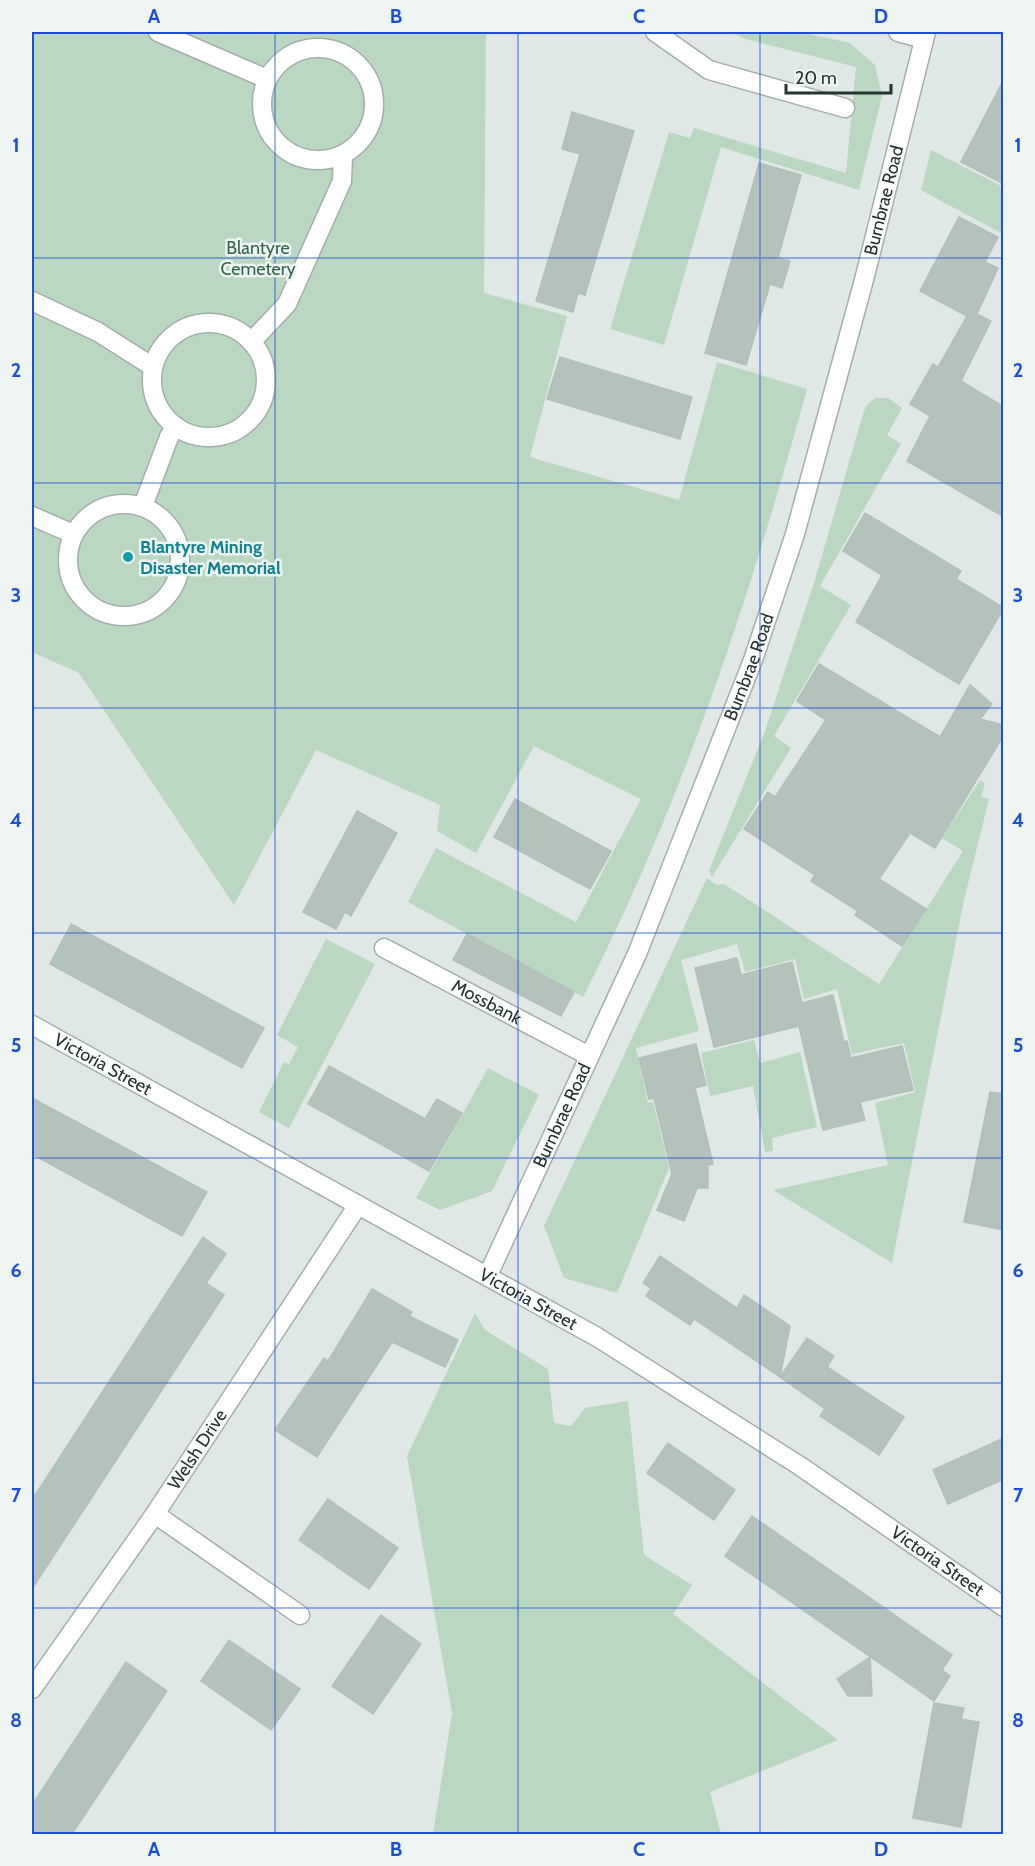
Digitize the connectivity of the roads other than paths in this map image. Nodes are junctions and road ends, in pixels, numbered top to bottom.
1 (158, 32) edge
2 (655, 32) edge
3 (898, 32) edge
4 (925, 35) edge
5 (267, 79) junction
6 (845, 108) dead end
7 (343, 155) junction
8 (32, 301) edge
9 (251, 342) junction
10 (153, 367) junction
11 (175, 427) junction
12 (143, 506) junction
13 (32, 516) edge
14 (74, 534) junction
15 (384, 948) dead end
16 (32, 1025) edge
17 (589, 1056) junction
18 (358, 1205) junction
19 (488, 1275) junction
20 (155, 1515) junction
21 (1004, 1607) edge
22 (300, 1615) dead end
23 (32, 1689) edge

1 - 5 street
2 - 6 street
3 - 4 street
4 - 17 street, Burnbrae Road
5 - 7 street
5 - 7 street
7 - 9 street
8 - 10 street
9 - 10 street
9 - 11 street
10 - 11 street
11 - 12 street
12 - 14 street
12 - 14 street
13 - 14 street
15 - 17 street, Mossbank
16 - 18 street, Victoria Street
17 - 19 street, Burnbrae Road
18 - 19 street, Victoria Street
18 - 20 street, Welsh Drive
19 - 21 street, Victoria Street
20 - 22 street
20 - 23 street, Welsh Drive

